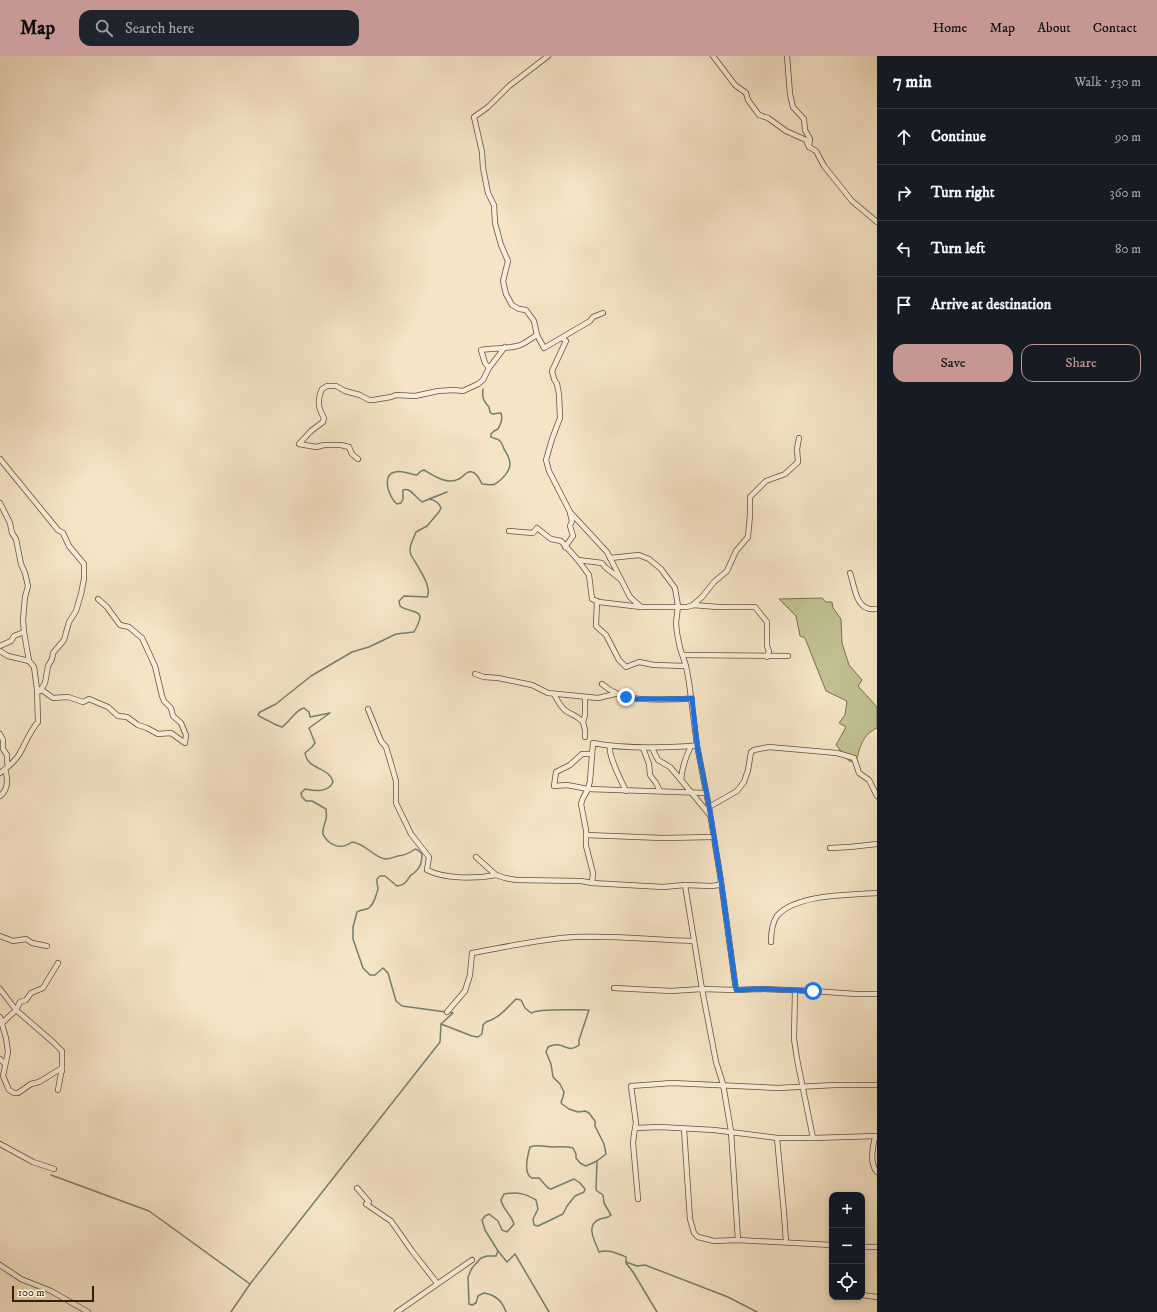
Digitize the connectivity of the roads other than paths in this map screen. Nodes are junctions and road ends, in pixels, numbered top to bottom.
1 (548, 56) edge
2 (713, 56) edge
3 (787, 56) edge
4 (809, 146) junction
5 (877, 222) edge
6 (603, 313) dead end
7 (537, 335) junction
8 (562, 338) junction
9 (505, 347) junction
10 (489, 368) junction
11 (799, 438) dead end
12 (0, 459) edge
13 (358, 460) dead end
14 (0, 503) edge
15 (570, 512) junction
16 (509, 531) dead end
17 (566, 547) junction
18 (610, 558) junction
19 (578, 560) junction
20 (850, 573) dead end
21 (620, 579) junction
22 (98, 599) dead end
23 (597, 601) junction
24 (678, 606) junction
25 (693, 606) junction
26 (641, 607) junction
27 (877, 609) edge
28 (24, 632) junction
29 (0, 646) edge
30 (0, 651) edge
31 (683, 655) junction
32 (767, 656) junction
33 (788, 656) dead end
34 (29, 661) junction
35 (686, 666) junction
36 (475, 674) dead end
37 (602, 684) dead end
38 (39, 691) junction
39 (554, 694) junction
40 (615, 694) junction
41 (585, 697) junction
42 (692, 698) junction
43 (368, 709) dead end
44 (583, 722) junction
45 (0, 734) edge
46 (585, 737) dead end
47 (697, 745) junction
48 (610, 746) junction
49 (691, 746) junction
50 (643, 748) junction
51 (652, 748) junction
52 (592, 754) junction
53 (7, 768) junction
54 (0, 773) edge
55 (682, 780) junction
56 (588, 789) junction
57 (626, 791) junction
58 (660, 791) junction
59 (706, 792) junction
60 (691, 793) junction
61 (0, 796) edge
62 (877, 796) edge
63 (709, 806) junction
64 (710, 815) junction
65 (586, 835) junction
66 (713, 837) junction
67 (877, 844) edge
68 (830, 848) dead end
69 (476, 858) dead end
70 (496, 875) junction
71 (721, 881) junction
72 (592, 883) junction
73 (685, 885) junction
74 (877, 894) edge
75 (0, 936) edge
76 (693, 941) junction
77 (771, 942) dead end
78 (47, 946) dead end
79 (58, 963) dead end
80 (0, 988) edge
81 (614, 988) dead end
82 (702, 988) junction
83 (736, 990) junction
84 (795, 991) junction
85 (877, 994) edge
86 (16, 1010) junction
87 (448, 1012) dead end
88 (0, 1017) edge
89 (2, 1024) junction
90 (0, 1059) edge
91 (5, 1064) junction
92 (723, 1084) junction
93 (877, 1085) edge
94 (802, 1087) junction
95 (636, 1128) junction
96 (684, 1129) junction
97 (730, 1131) junction
98 (876, 1136) edge
99 (777, 1138) junction
100 (813, 1138) junction
101 (0, 1144) edge
102 (54, 1169) dead end
103 (877, 1172) edge
104 (356, 1188) dead end
105 (638, 1199) dead end
106 (738, 1240) junction
107 (786, 1242) junction
108 (829, 1245) edge
109 (865, 1247) edge
110 (877, 1247) edge
111 (472, 1260) dead end
112 (0, 1265) edge
113 (437, 1283) junction
114 (865, 1295) edge
115 (877, 1297) edge
116 (88, 1312) edge
117 (397, 1312) edge

1 - 7 street
2 - 4 street
3 - 4 street
4 - 5 street
6 - 8 street
7 - 8 street
7 - 9 street
8 - 15 street
9 - 10 street
9 - 10 street
10 - 13 street
11 - 25 street
12 - 38 street
14 - 28 street
15 - 17 street
15 - 18 street
16 - 17 street
17 - 19 street
18 - 21 street
18 - 24 street
19 - 21 street
19 - 23 street
20 - 27 street
21 - 26 street
22 - 38 street
23 - 26 street
23 - 35 street
24 - 25 street
24 - 26 street
24 - 31 street
25 - 32 street
28 - 29 street
28 - 34 street
30 - 34 street
31 - 32 street
31 - 35 street
32 - 33 street
34 - 38 street
35 - 42 street
36 - 39 street
37 - 40 street
38 - 53 street
39 - 41 street
39 - 44 street
40 - 41 street
40 - 42 street
41 - 44 street
42 - 47 street
43 - 70 street
44 - 46 street
45 - 53 street
47 - 49 street
47 - 59 street
48 - 50 street
48 - 52 street
48 - 57 street
49 - 51 street
49 - 55 street
50 - 51 street
50 - 58 street
51 - 55 street
52 - 56 street
52 - 56 street
53 - 54 street
53 - 61 street
55 - 60 street
56 - 57 street
56 - 65 street
57 - 58 street
58 - 60 street
59 - 60 street
59 - 63 street
60 - 64 street
62 - 63 street
63 - 64 street
64 - 66 street
65 - 66 street
65 - 72 street
66 - 71 street
67 - 68 street
69 - 70 street
70 - 72 street
71 - 73 street
71 - 83 street
72 - 73 street
73 - 76 street
74 - 77 street
75 - 78 street
76 - 82 street
76 - 87 street
79 - 86 street
80 - 86 street
81 - 82 street
82 - 83 street
82 - 92 street
83 - 84 street
84 - 85 street
84 - 94 street
86 - 89 street
86 - 91 street
88 - 89 street
89 - 91 street
90 - 91 street
92 - 94 street
92 - 95 street
92 - 97 street
93 - 94 street
94 - 100 street
95 - 96 street
95 - 105 street
96 - 97 street
96 - 106 street
97 - 99 street
97 - 106 street
98 - 100 street
98 - 103 street
99 - 100 street
99 - 107 street
101 - 102 street
104 - 113 street
106 - 107 street
107 - 108 street
109 - 110 street
111 - 113 street
112 - 116 street
113 - 117 street
114 - 115 street

